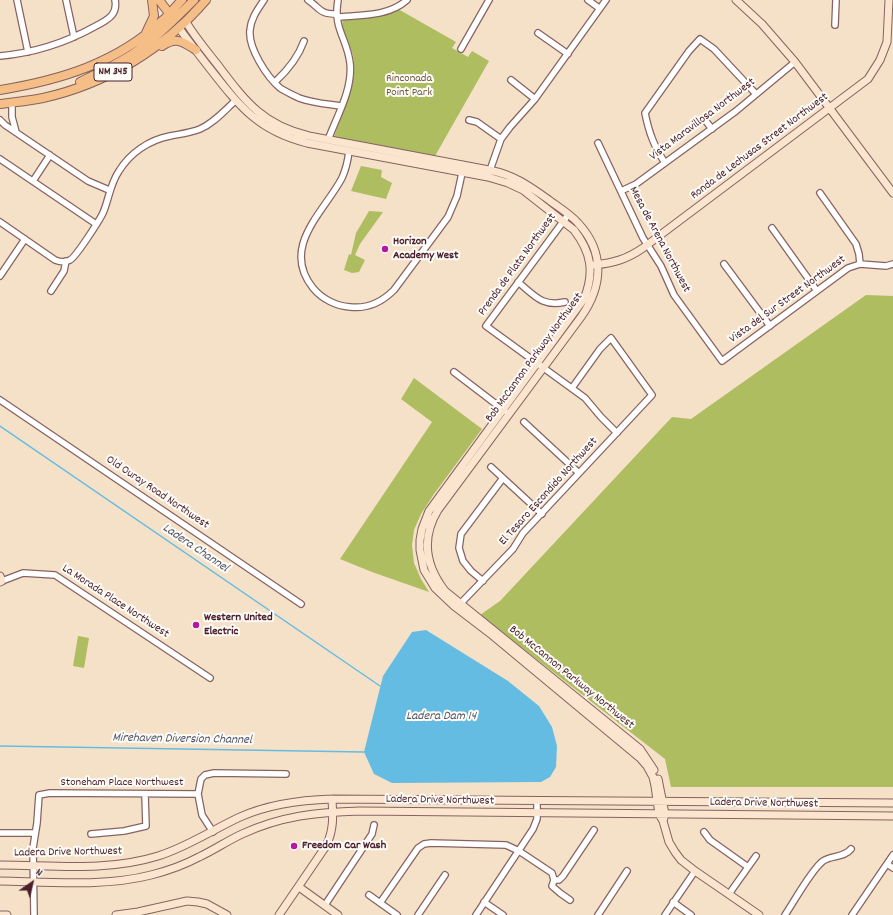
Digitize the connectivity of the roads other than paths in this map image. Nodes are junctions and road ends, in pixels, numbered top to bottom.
1 (17, 0) edge
2 (66, 0) edge
3 (115, 0) edge
4 (152, 0) edge
5 (159, 0) edge
6 (170, 0) edge
7 (182, 0) edge
8 (194, 0) edge
9 (206, 0) edge
10 (264, 0) edge
11 (308, 0) edge
12 (338, 0) edge
13 (407, 0) edge
14 (489, 0) edge
15 (588, 0) edge
16 (606, 0) edge
17 (736, 0) edge
18 (836, 0) edge
19 (890, 0) edge
20 (599, 8) junction
21 (175, 14) junction
22 (337, 15) junction
23 (890, 24) edge
24 (182, 25) junction
25 (834, 25) dead end
26 (538, 33) dead end
27 (145, 35) junction
28 (74, 37) junction
29 (304, 41) dead end
30 (461, 49) dead end
31 (196, 50) junction
32 (28, 52) junction
33 (568, 54) junction
34 (0, 56) edge
35 (795, 62) junction
36 (119, 69) junction
37 (510, 80) dead end
38 (275, 82) junction
39 (0, 90) edge
40 (56, 94) junction
41 (756, 94) junction
42 (241, 96) junction
43 (535, 99) junction
44 (235, 101) junction
45 (12, 102) junction
46 (0, 104) edge
47 (341, 106) junction
48 (830, 108) junction
49 (0, 120) edge
50 (469, 120) dead end
51 (705, 120) dead end
52 (712, 128) junction
53 (16, 132) junction
54 (501, 139) junction
55 (328, 143) junction
56 (598, 143) dead end
57 (350, 148) junction
58 (50, 155) junction
59 (0, 159) edge
60 (665, 163) junction
61 (462, 169) junction
62 (488, 174) junction
63 (33, 181) junction
64 (109, 190) junction
65 (621, 191) junction
66 (820, 193) dead end
67 (893, 193) edge
68 (568, 215) junction
69 (564, 221) junction
70 (0, 222) edge
71 (96, 224) junction
72 (772, 228) dead end
73 (25, 240) junction
74 (647, 245) junction
75 (66, 261) junction
76 (598, 264) junction
77 (724, 264) dead end
78 (860, 264) junction
79 (893, 264) edge
80 (590, 265) junction
81 (0, 276) edge
82 (518, 282) junction
83 (51, 291) dead end
84 (817, 291) junction
85 (565, 302) dead end
86 (770, 326) junction
87 (722, 362) joint
88 (538, 364) junction
89 (544, 368) junction
90 (454, 372) dead end
91 (572, 388) junction
92 (0, 400) edge
93 (503, 410) junction
94 (510, 415) junction
95 (524, 422) dead end
96 (617, 433) junction
97 (492, 467) dead end
98 (579, 473) junction
99 (503, 478) junction
100 (542, 514) junction
101 (1, 580) edge
102 (483, 581) junction
103 (461, 603) junction
104 (301, 604) dead end
105 (210, 678) dead end
106 (286, 774) dead end
107 (198, 794) junction
108 (145, 795) junction
109 (332, 798) junction
110 (537, 800) junction
111 (660, 801) junction
112 (893, 803) edge
113 (332, 812) junction
114 (537, 813) junction
115 (662, 816) junction
116 (893, 816) edge
117 (374, 825) dead end
118 (594, 830) dead end
119 (213, 832) junction
120 (704, 832) dead end
121 (0, 833) edge
122 (35, 833) junction
123 (91, 834) dead end
124 (851, 849) dead end
125 (519, 851) junction
126 (893, 855) edge
127 (756, 856) dead end
128 (887, 864) junction
129 (0, 865) edge
130 (33, 865) junction
131 (748, 867) junction
132 (893, 868) edge
133 (627, 871) dead end
134 (695, 871) junction
135 (445, 875) dead end
136 (554, 880) junction
137 (0, 881) edge
138 (33, 881) junction
139 (299, 887) junction
140 (728, 894) junction
141 (369, 895) dead end
142 (570, 900) dead end
143 (484, 902) junction
144 (673, 902) junction
145 (380, 903) junction
146 (325, 905) junction
147 (0, 915) edge
148 (7, 915) edge
149 (34, 915) edge
150 (116, 915) edge
151 (227, 915) edge
152 (279, 915) edge
153 (338, 915) edge
154 (397, 915) edge
155 (418, 915) edge
156 (476, 915) edge
157 (503, 915) edge
158 (598, 915) edge
159 (665, 915) edge
160 (691, 915) edge
161 (759, 915) edge
162 (785, 915) edge
163 (852, 915) edge

1 - 32 street
2 - 28 street
3 - 28 street
4 - 27 main road
5 - 21 main road
6 - 21 main road
7 - 21 main road, NM 345
8 - 21 main road
9 - 24 main road, NM 345
10 - 38 street
11 - 22 street
12 - 22 street
13 - 22 street
14 - 30 street
15 - 20 street
16 - 20 street
17 - 35 street
18 - 25 street
19 - 23 street, Ronda de Lechusas Street Northwest
20 - 33 street
21 - 24 main road
21 - 27 main road, NM 345
21 - 40 main road
22 - 47 street
23 - 48 street, Ronda de Lechusas Street Northwest
24 - 31 street, Bob McCannon Parkway Northwest
24 - 36 main road, NM 345
24 - 42 street, Bob McCannon Parkway Northwest
26 - 33 street
27 - 39 main road, NM 345
28 - 32 street
29 - 38 street
31 - 36 main road
31 - 44 street, Bob McCannon Parkway Northwest
32 - 34 street
33 - 43 street
35 - 41 street, Vista Maravillosa Northwest
35 - 48 street
36 - 40 main road, NM 345
37 - 43 street
38 - 47 street
40 - 45 main road, NM 345
41 - 52 street, Vista Maravillosa Northwest
41 - 60 street
42 - 44 street
42 - 55 street, Bob McCannon Parkway Northwest
43 - 54 street
44 - 55 street, Bob McCannon Parkway Northwest
44 - 64 street
45 - 46 main road, NM 345
45 - 53 street
47 - 55 street
48 - 67 street
48 - 74 street, Ronda de Lechusas Street Northwest
49 - 53 street
50 - 54 street
51 - 52 street
52 - 60 street, Vista Maravillosa Northwest
53 - 58 street
54 - 62 street
55 - 57 street, Bob McCannon Parkway Northwest
56 - 65 street, Mesa de Arena Northwest
57 - 61 street, Bob McCannon Parkway Northwest
57 - 61 street
58 - 63 street
58 - 64 street
59 - 63 street
60 - 65 street, Vista Maravillosa Northwest
61 - 62 street, Bob McCannon Parkway Northwest
62 - 68 street, Bob McCannon Parkway Northwest
62 - 69 street, Bob McCannon Parkway Northwest
63 - 71 street
64 - 71 street
65 - 74 street, Mesa de Arena Northwest
66 - 78 street
68 - 69 street, Prenda de Plata Northwest
68 - 76 street, Bob McCannon Parkway Northwest
69 - 80 street, Bob McCannon Parkway Northwest
69 - 82 street, Prenda de Plata Northwest
70 - 73 street
71 - 75 street
72 - 84 street
73 - 75 street
73 - 81 street
74 - 76 street, Ronda de Lechusas Street Northwest
74 - 87 street, Mesa de Arena Northwest
75 - 83 street
76 - 80 street, Ronda de Lechusas Street Northwest
76 - 89 street, Bob McCannon Parkway Northwest
77 - 86 street
78 - 79 street, Vista del Sur Street Northwest
78 - 84 street, Vista del Sur Street Northwest
80 - 88 street, Bob McCannon Parkway Northwest
82 - 85 street
82 - 88 street, Prenda de Plata Northwest
84 - 86 street, Vista del Sur Street Northwest
86 - 87 street, Vista del Sur Street Northwest
88 - 89 street, Prenda de Plata Northwest
88 - 93 street, Bob McCannon Parkway Northwest
89 - 91 street, Prenda de Plata Northwest
89 - 94 street, Bob McCannon Parkway Northwest
90 - 93 street
91 - 96 street, Prenda de Plata Northwest
91 - 96 street, El Tesaro Escondido Northwest
92 - 104 street, Old Ouray Road Northwest
93 - 94 street
93 - 111 street, Bob McCannon Parkway Northwest
94 - 103 street, Bob McCannon Parkway Northwest
95 - 98 street
96 - 98 street, El Tesaro Escondido Northwest
97 - 99 street
98 - 100 street, El Tesaro Escondido Northwest
99 - 100 street
99 - 102 street
100 - 102 street, El Tesaro Escondido Northwest
101 - 105 street, La Morada Place Northwest
102 - 103 street, El Tesaro Escondido Northwest
103 - 111 street, Bob McCannon Parkway Northwest
106 - 107 street, Stoneham Place Northwest
107 - 108 street, Stoneham Place Northwest
107 - 119 street
108 - 122 street, Stoneham Place Northwest
108 - 123 street
109 - 110 street, Ladera Drive Northwest
109 - 113 street
109 - 119 street, Ladera Drive Northwest
110 - 111 street, Ladera Drive Northwest
110 - 114 street
111 - 112 street, Ladera Drive Northwest
111 - 115 street
113 - 114 street, Ladera Drive Northwest
113 - 138 street, Ladera Drive Northwest
113 - 139 street
114 - 115 street, Ladera Drive Northwest
114 - 125 street
115 - 116 street, Ladera Drive Northwest
115 - 134 street
117 - 146 street
118 - 136 street
119 - 130 street, Ladera Drive Northwest
120 - 131 street
121 - 122 street
122 - 130 street
124 - 162 street
125 - 136 street
125 - 143 street
125 - 145 street
126 - 128 street
127 - 131 street
128 - 132 street
128 - 163 street
129 - 130 street, Ladera Drive Northwest
130 - 138 street
131 - 140 street
133 - 158 street
134 - 140 street
134 - 144 street
135 - 155 street
136 - 142 street
137 - 138 street, Ladera Drive Northwest
138 - 149 street
139 - 146 street
139 - 152 street
140 - 161 street
141 - 145 street
143 - 156 street
143 - 157 street
144 - 159 street
144 - 160 street
145 - 154 street
146 - 153 street
147 - 148 street
150 - 151 street

